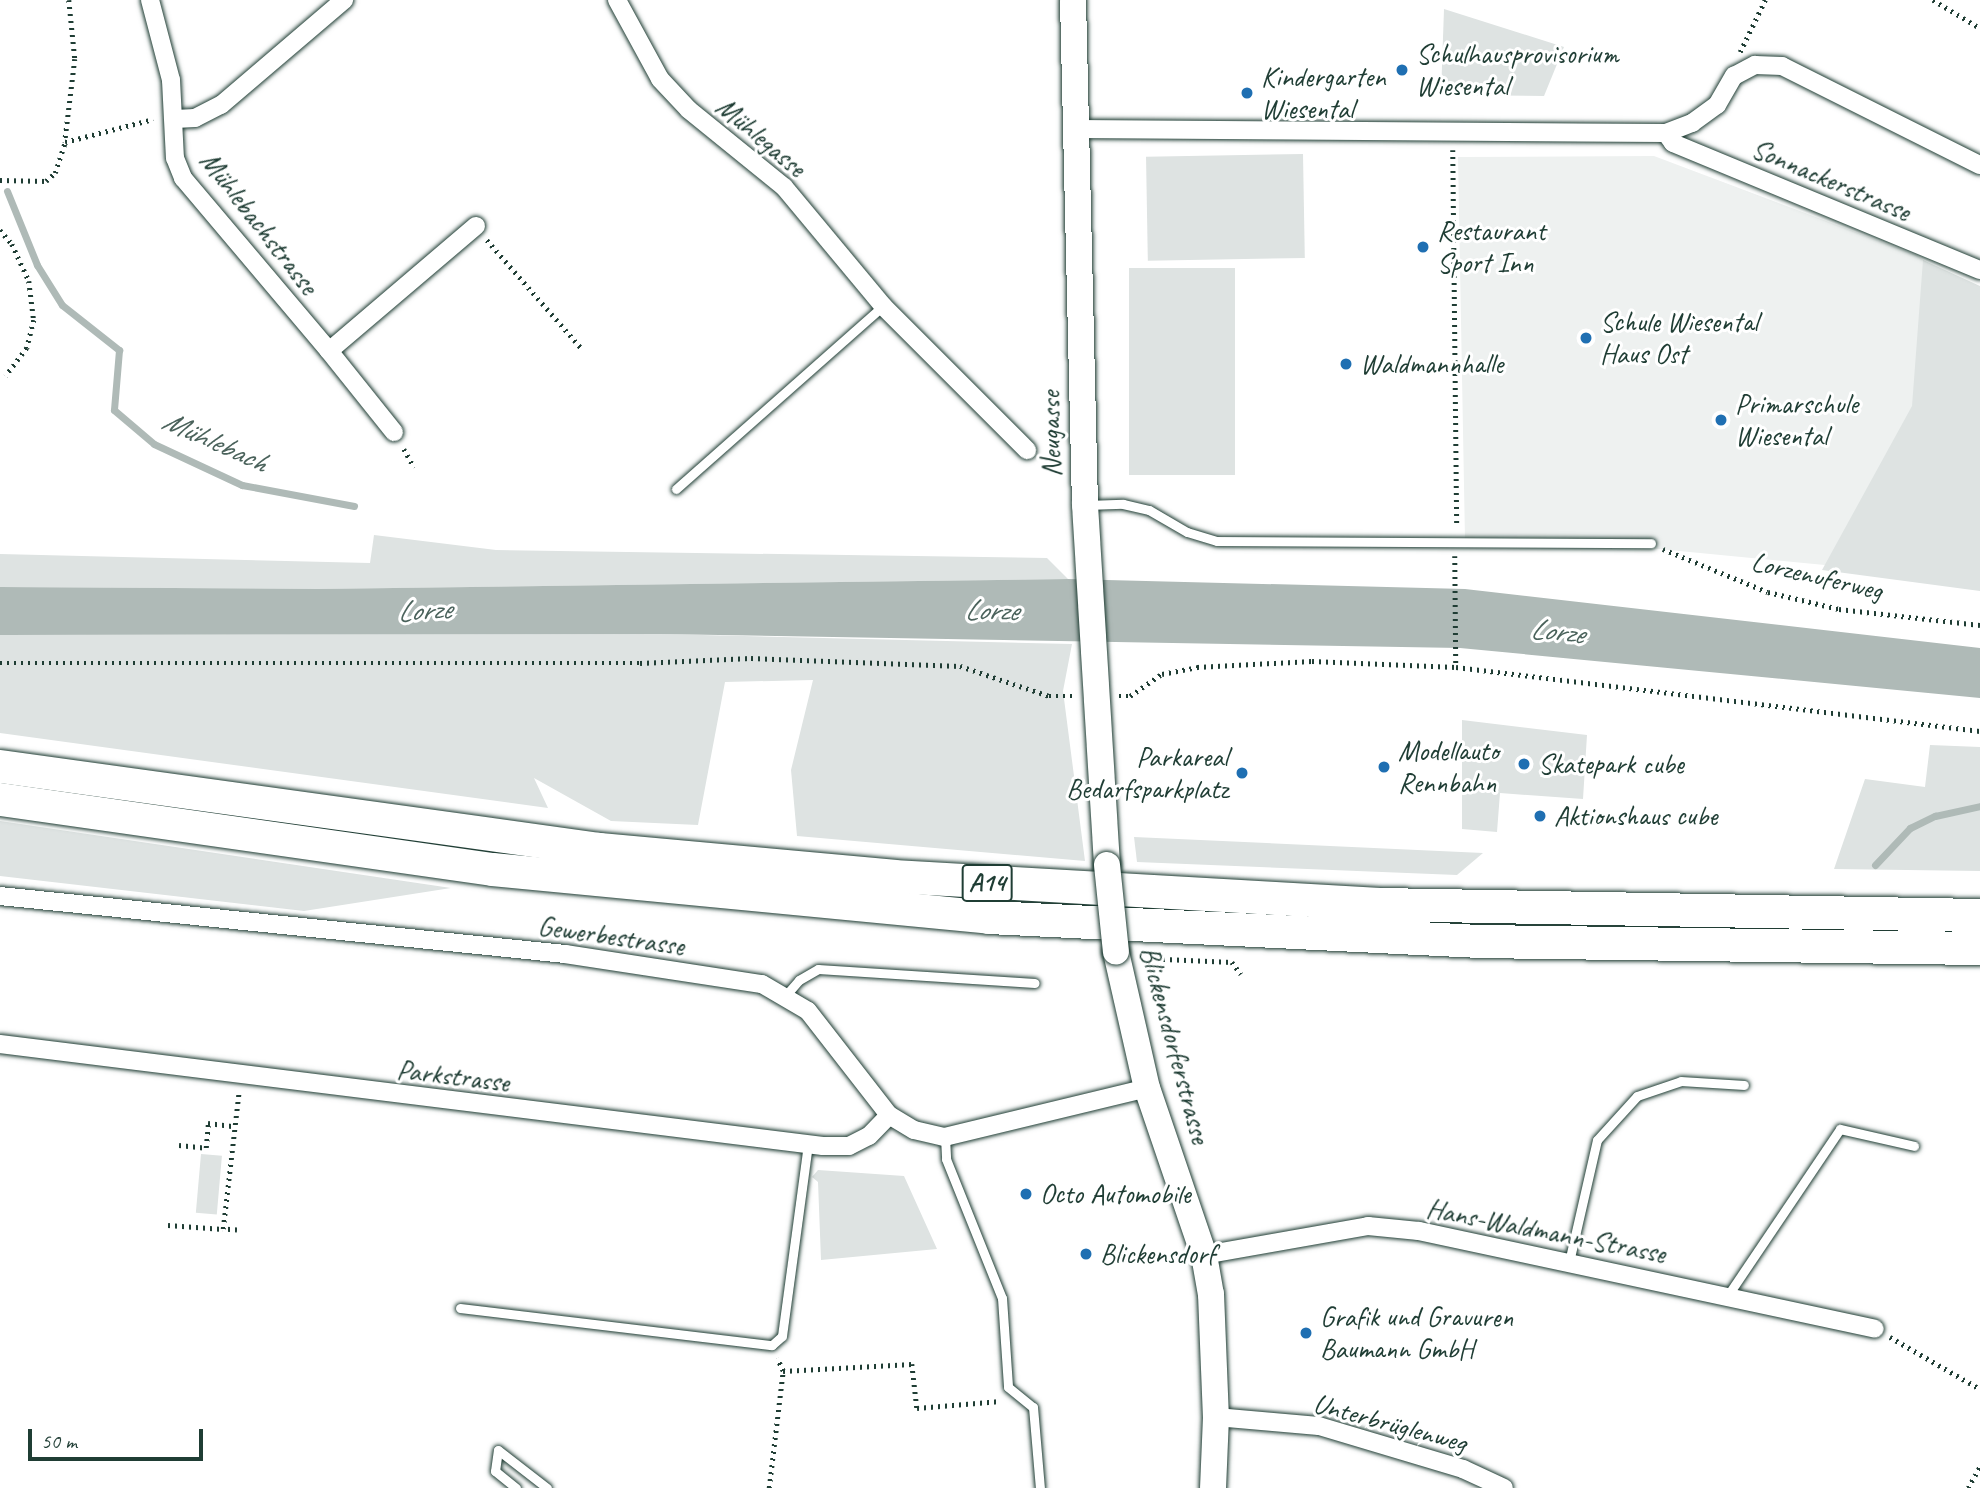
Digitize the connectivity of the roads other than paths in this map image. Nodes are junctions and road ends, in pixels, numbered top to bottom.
1 (150, 0) edge
2 (344, 0) edge
3 (617, 0) edge
4 (1073, 0) edge
5 (174, 116) junction
6 (1076, 129) junction
7 (1666, 132) junction
8 (1980, 165) edge
9 (476, 226) road end
10 (1980, 270) edge
11 (883, 306) junction
12 (328, 351) junction
13 (394, 432) dead end
14 (1027, 450) dead end
15 (676, 489) dead end
16 (1085, 505) junction
17 (1651, 543) road end
18 (0, 766) edge
19 (0, 799) edge
20 (1107, 865) joint
21 (0, 896) edge
22 (1980, 915) edge
23 (1980, 948) edge
24 (1035, 983) dead end
25 (786, 995) junction
26 (0, 1044) edge
27 (1744, 1085) dead end
28 (1147, 1088) junction
29 (889, 1115) junction
30 (945, 1137) junction
31 (808, 1144) junction
32 (1914, 1146) dead end
33 (1204, 1255) junction
34 (1569, 1262) junction
35 (1728, 1295) junction
36 (460, 1308) dead end
37 (1875, 1329) road end
38 (1216, 1417) junction
39 (516, 1488) edge
40 (547, 1488) edge
41 (1040, 1488) edge
42 (1213, 1488) edge
43 (1504, 1488) edge

1 - 5 street, Mühlebachstrasse
2 - 5 street, Mühlebachstrasse
3 - 11 street, Mühlegasse
4 - 6 street, Neugasse
5 - 12 street, Mühlebachstrasse
6 - 7 street
6 - 16 street, Neugasse
7 - 8 street
7 - 10 street, Sonnackerstrasse
9 - 12 street
11 - 14 street, Mühlegasse
11 - 15 lane
12 - 13 street, Mühlebachstrasse
16 - 17 lane
16 - 20 street, Neugasse
18 - 22 highway, A14
19 - 23 highway, A14
20 - 28 street, Blickensdorferstrasse, bridge
21 - 25 street, Gewerbestrasse
24 - 25 lane
25 - 29 street, Gewerbestrasse
26 - 31 street, Parkstrasse
27 - 34 lane
28 - 30 street, Gewerbestrasse
28 - 33 street, Blickensdorferstrasse
29 - 30 street, Gewerbestrasse
29 - 31 street, Parkstrasse
30 - 41 lane
31 - 36 lane
32 - 35 lane
33 - 34 street, Hans-Waldmann-Strasse
33 - 38 street, Blickensdorferstrasse
34 - 35 street, Hans-Waldmann-Strasse
35 - 37 street, Hans-Waldmann-Strasse
38 - 42 street, Blickensdorferstrasse
38 - 43 street, Unterbrüglenweg
39 - 40 lane

